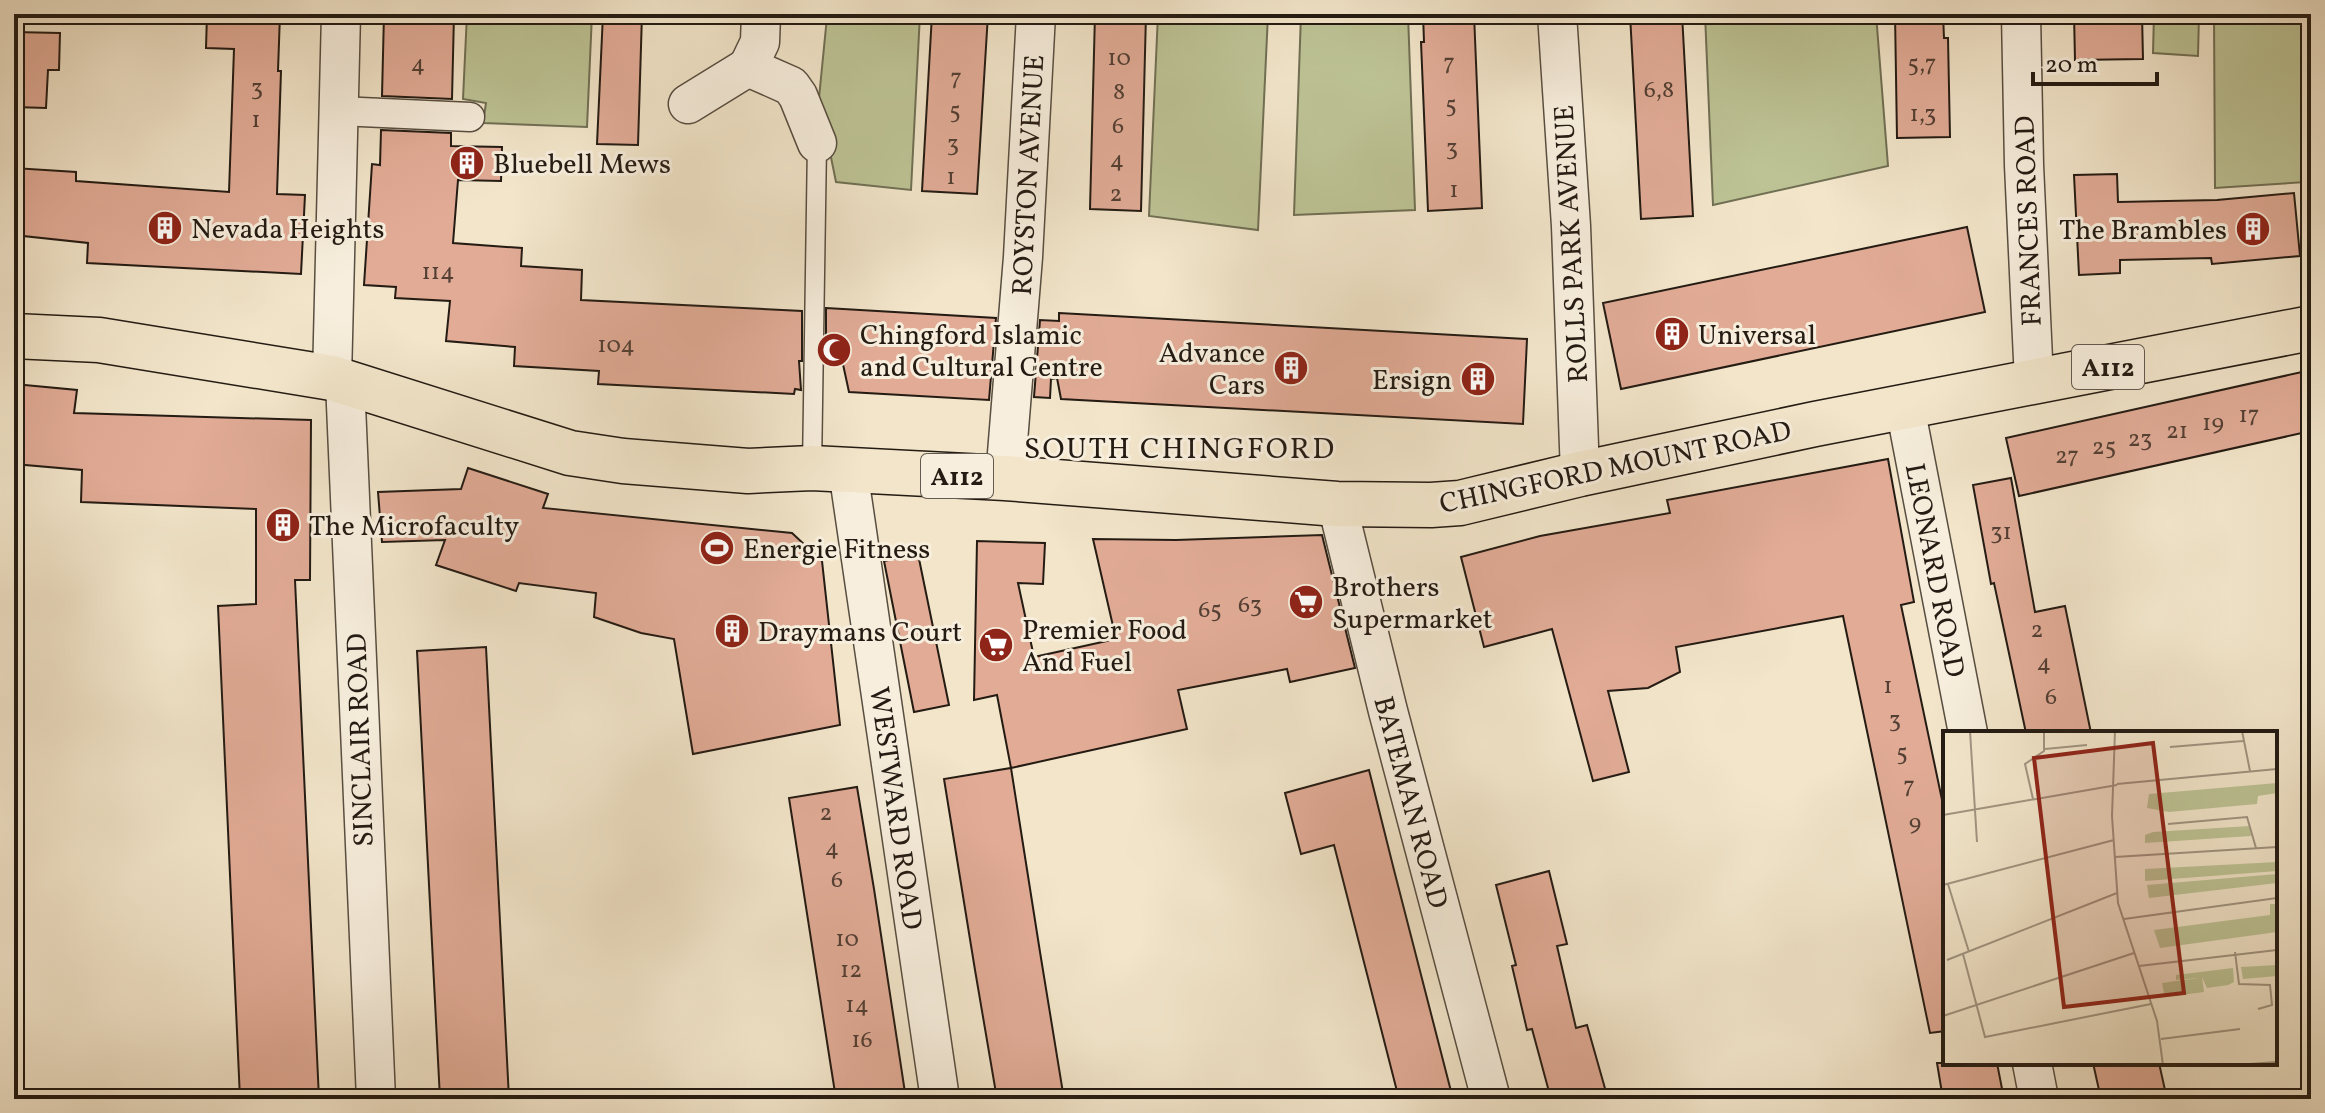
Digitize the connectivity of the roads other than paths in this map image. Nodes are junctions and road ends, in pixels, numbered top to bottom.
1 (341, 14) edge
2 (761, 14) edge
3 (1036, 14) edge
4 (1557, 14) edge
5 (2021, 14) edge
6 (748, 67) junction
7 (688, 104) dead end
8 (339, 111) junction
9 (470, 117) dead end
10 (817, 143) joint
11 (2311, 328) edge
12 (14, 336) edge
13 (338, 380) junction
14 (2034, 381) junction
15 (1905, 407) junction
16 (830, 469) junction
17 (1580, 474) junction
18 (1005, 478) junction
19 (1337, 504) junction
20 (1968, 731) edge
21 (2032, 1065) edge
22 (376, 1099) edge
23 (940, 1099) edge
24 (1491, 1099) edge
25 (2039, 1099) edge

1 - 8 street, SINCLAIR ROAD
2 - 6 street
3 - 18 street, ROYSTON AVENUE
4 - 17 street, ROLLS PARK AVENUE
5 - 14 street, FRANCES ROAD
6 - 7 street
6 - 10 street
8 - 9 street
8 - 13 street, SINCLAIR ROAD
10 - 16 lane
11 - 14 main road, CHINGFORD MOUNT ROAD / A112
12 - 13 main road, CHINGFORD MOUNT ROAD / A112
13 - 16 main road, CHINGFORD MOUNT ROAD / A112
13 - 22 street, SINCLAIR ROAD
14 - 15 main road, CHINGFORD MOUNT ROAD / A112
15 - 17 main road, CHINGFORD MOUNT ROAD / A112
15 - 20 street, LEONARD ROAD
16 - 18 main road, CHINGFORD MOUNT ROAD / A112
16 - 23 street, WESTWARD ROAD
17 - 19 main road, CHINGFORD MOUNT ROAD / A112
18 - 19 main road, CHINGFORD MOUNT ROAD / A112
19 - 24 street, BATEMAN ROAD
21 - 25 street

